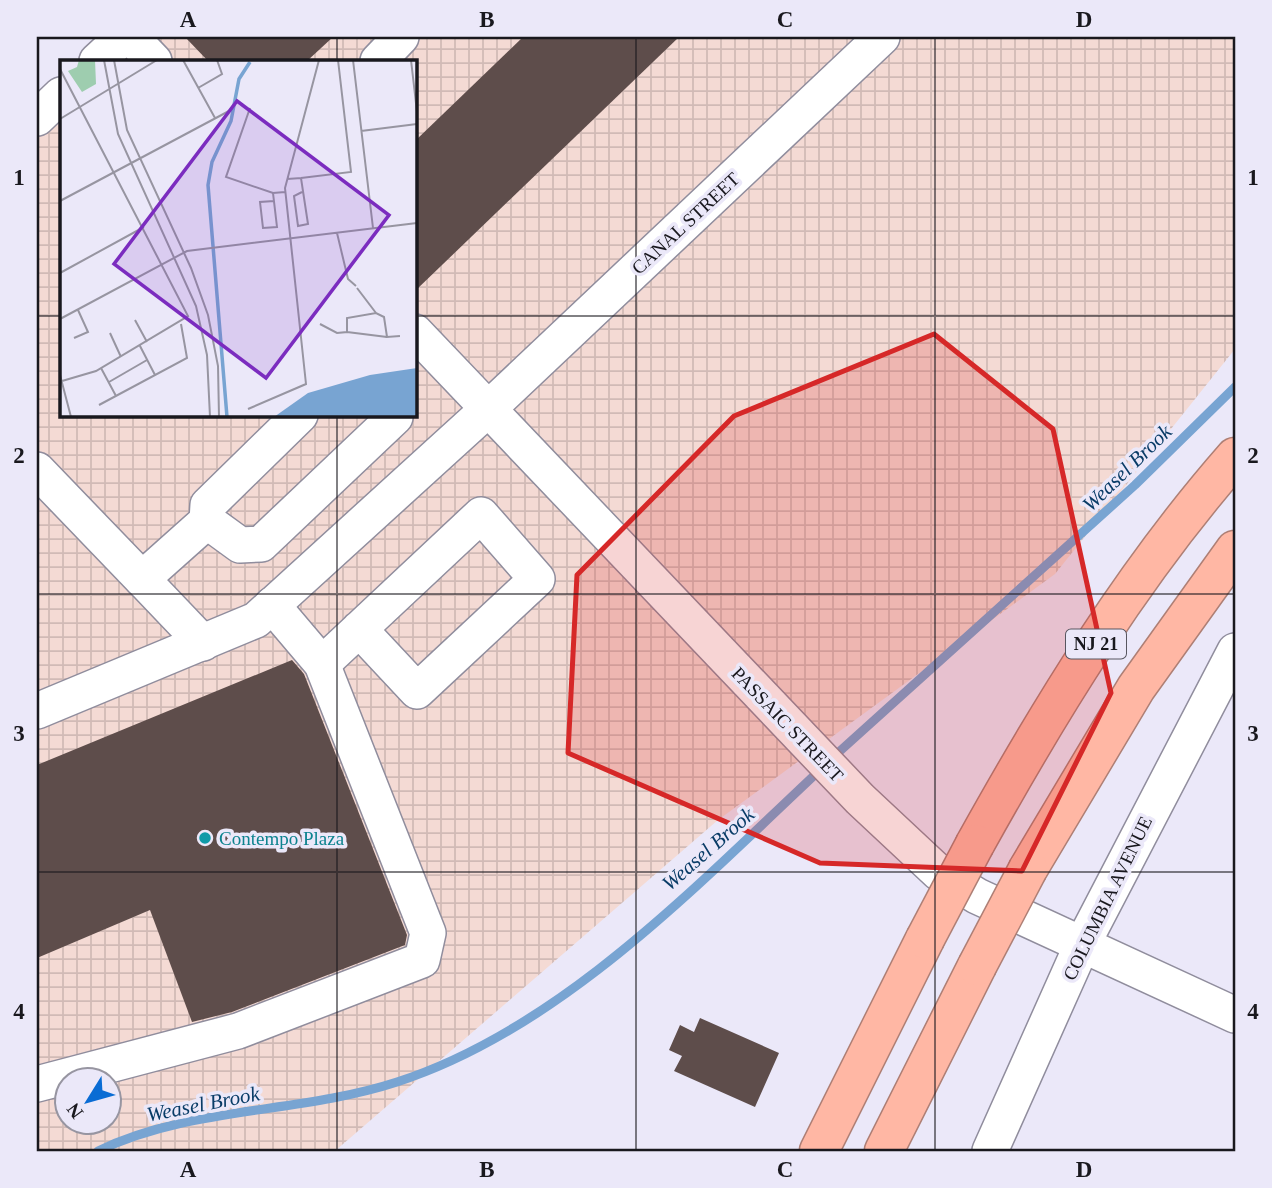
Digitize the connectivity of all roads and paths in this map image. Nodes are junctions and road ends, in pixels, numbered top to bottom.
1 (123, 37) edge
2 (131, 37) edge
3 (401, 37) edge
4 (882, 37) edge
5 (98, 60) edge
6 (153, 60) edge
7 (379, 60) edge
8 (60, 96) edge
9 (37, 118) edge
10 (416, 333) edge
11 (488, 409) junction
12 (299, 416) edge
13 (394, 416) edge
14 (1235, 457) edge
15 (37, 470) edge
16 (207, 521) junction
17 (1235, 550) edge
18 (142, 579) junction
19 (272, 605) junction
20 (359, 629) junction
21 (203, 643) junction
22 (1235, 651) edge
23 (322, 664) junction
24 (37, 711) edge
25 (1082, 945) junction
26 (1235, 1014) edge
27 (37, 1084) edge
28 (819, 1151) edge
29 (884, 1151) edge
30 (990, 1151) edge

1 - 5 street
2 - 6 street
3 - 7 street
4 - 11 street, CANAL STREET
8 - 9 street
10 - 11 street, PASSAIC STREET
11 - 19 street, CANAL STREET
11 - 25 street, PASSAIC STREET
12 - 16 street
13 - 16 street
14 - 28 highway, NJ 21, bridge
15 - 18 street
16 - 18 street
17 - 29 highway, NJ 21, bridge
18 - 21 street
19 - 21 street, CANAL STREET
19 - 23 street
20 - 20 street
20 - 23 street
21 - 24 street, CANAL STREET
22 - 25 street, COLUMBIA AVENUE
23 - 27 street
25 - 26 street, PASSAIC STREET
25 - 30 street, COLUMBIA AVENUE

